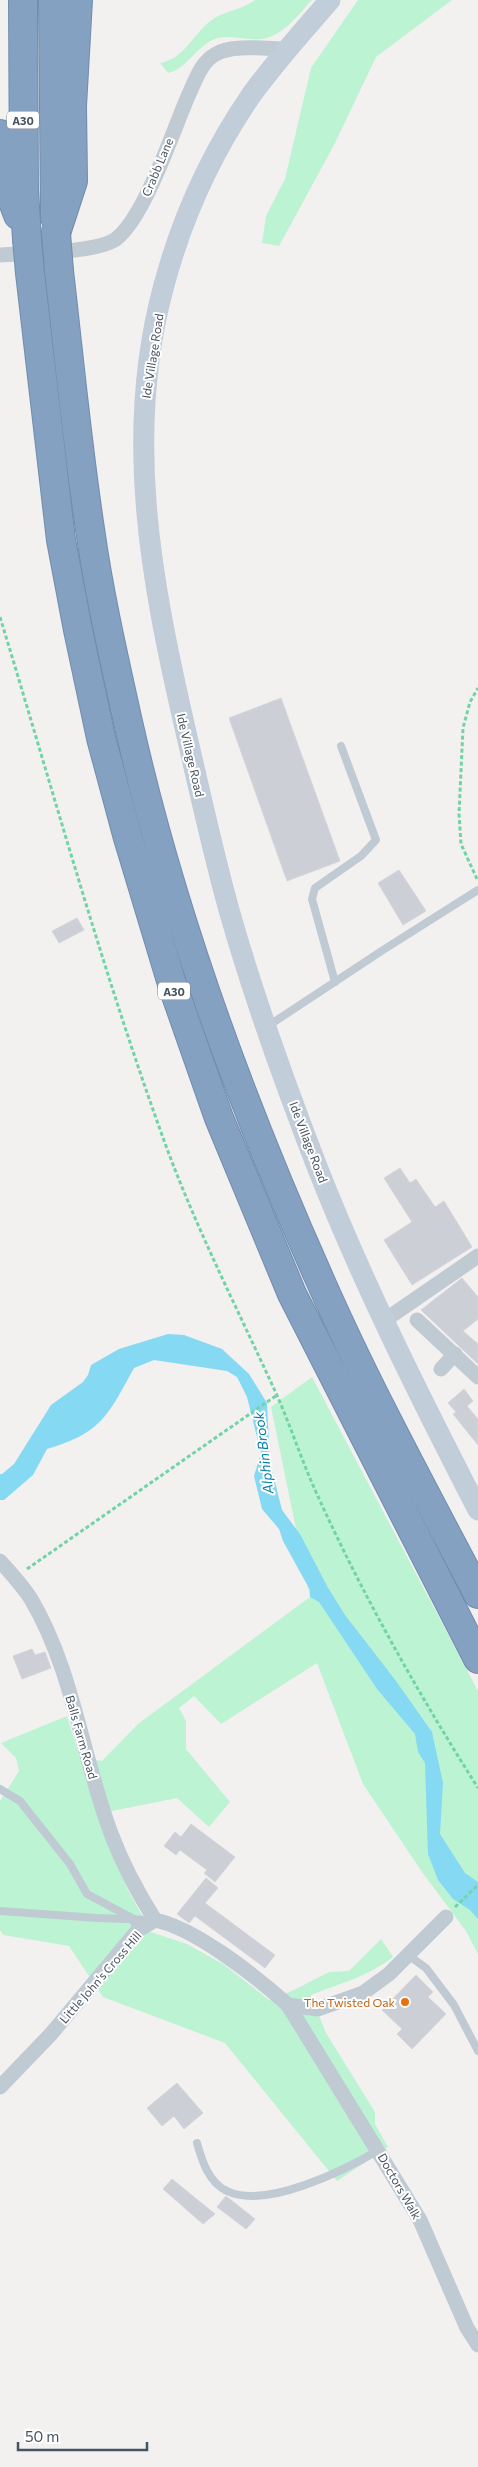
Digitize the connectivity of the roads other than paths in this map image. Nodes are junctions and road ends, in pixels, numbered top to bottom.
1 (23, 0) edge
2 (53, 0) edge
3 (78, 0) edge
4 (330, 0) edge
5 (287, 50) junction
6 (0, 134) edge
7 (56, 234) junction
8 (27, 240) junction
9 (0, 255) edge
10 (341, 746) dead end
11 (478, 890) edge
12 (335, 982) junction
13 (267, 1027) junction
14 (478, 1256) edge
15 (385, 1320) junction
16 (417, 1320) dead end
17 (455, 1354) junction
18 (441, 1369) dead end
19 (478, 1377) edge
20 (478, 1510) edge
21 (0, 1561) edge
22 (478, 1594) edge
23 (478, 1658) edge
24 (0, 1789) edge
25 (0, 1911) edge
26 (446, 1917) dead end
27 (155, 1920) junction
28 (135, 1924) junction
29 (408, 1955) junction
30 (288, 2005) junction
31 (318, 2009) junction
32 (306, 2035) junction
33 (478, 2051) edge
34 (0, 2087) edge
35 (197, 2143) dead end
36 (379, 2150) junction
37 (478, 2345) edge

1 - 8 highway, A30
2 - 7 highway, A30
3 - 7 highway
4 - 5 street, Ide Village Road
5 - 9 street, Crabb Lane
5 - 13 street, Ide Village Road
6 - 8 highway
7 - 22 highway, A30, bridge
8 - 23 highway, A30, bridge
10 - 12 lane
11 - 12 lane
12 - 13 lane
13 - 15 street, Ide Village Road
14 - 15 street
15 - 20 street, Ide Village Road
16 - 17 street
17 - 18 street
17 - 19 street
21 - 27 street, Balls Farm Road
24 - 28 lane
25 - 28 lane
26 - 29 street
27 - 28 street, Little John's Cross Hill
27 - 30 street
28 - 34 street, Little John's Cross Hill
29 - 31 street
29 - 33 lane
30 - 31 street
30 - 32 street
31 - 32 street
32 - 36 street, Doctors Walk
35 - 36 lane
36 - 37 street, Doctors Walk

